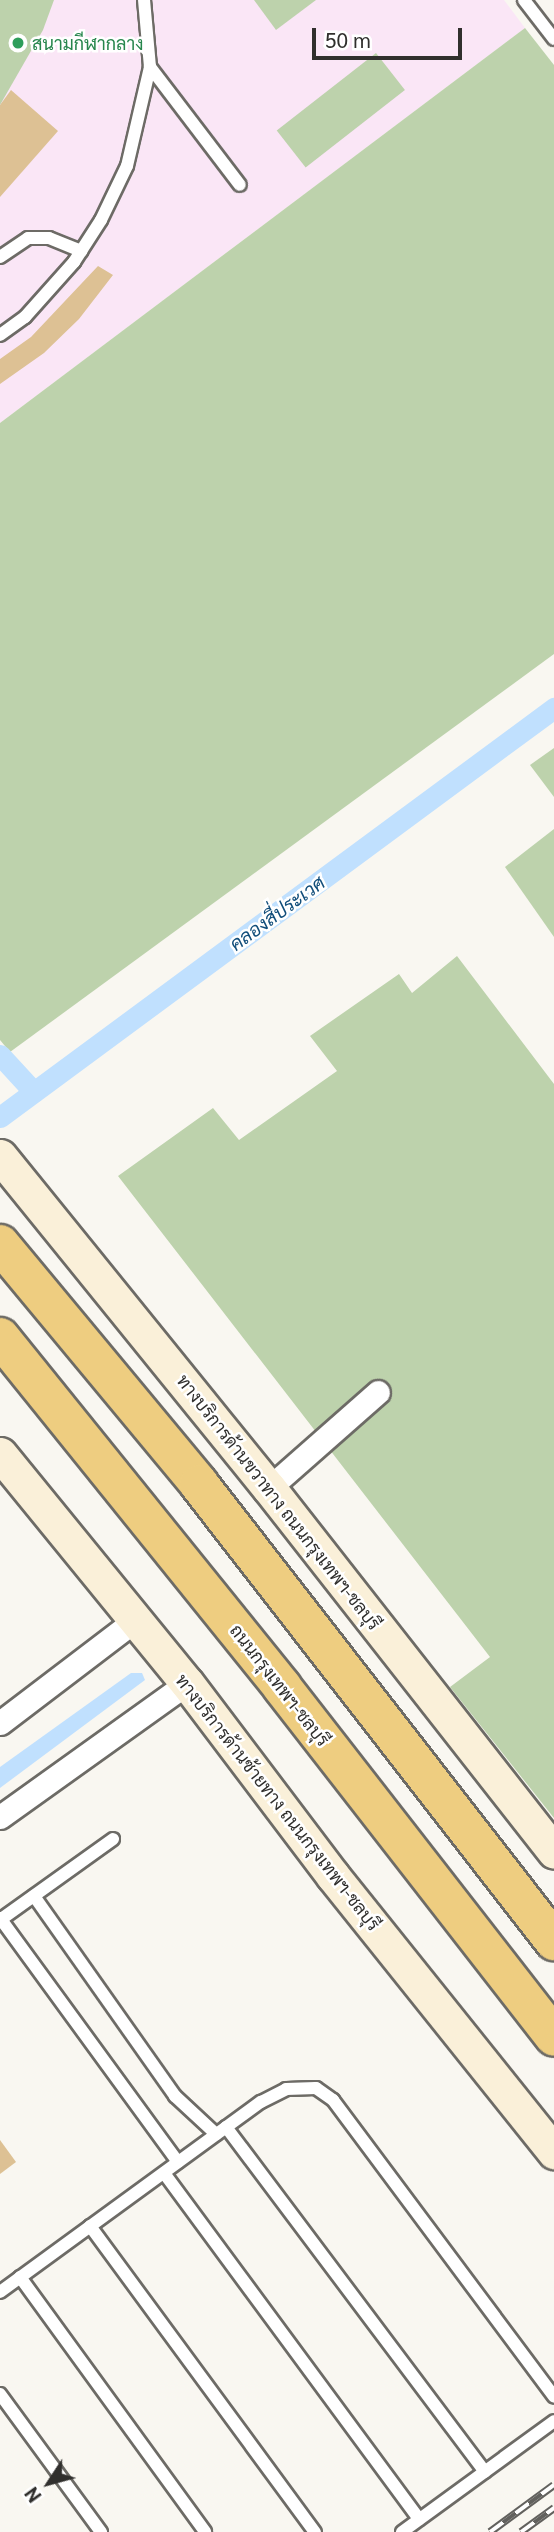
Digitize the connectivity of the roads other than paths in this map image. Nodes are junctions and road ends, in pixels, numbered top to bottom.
1 (144, 0) edge
2 (524, 0) edge
3 (554, 39) edge
4 (149, 67) junction
5 (240, 185) dead end
6 (81, 251) junction
7 (0, 257) edge
8 (0, 335) edge
9 (0, 1156) edge
10 (8, 1254) edge
11 (0, 1336) edge
12 (378, 1392) dead end
13 (0, 1454) edge
14 (279, 1480) junction
15 (135, 1620) junction
16 (187, 1683) junction
17 (0, 1723) edge
18 (0, 1817) edge
19 (113, 1839) dead end
20 (554, 1851) edge
21 (34, 1896) junction
22 (0, 1920) edge
23 (554, 1941) edge
24 (554, 2037) edge
25 (221, 2131) junction
26 (554, 2152) edge
27 (178, 2162) junction
28 (164, 2173) junction
29 (90, 2226) junction
30 (20, 2277) junction
31 (0, 2292) edge
32 (0, 2394) edge
33 (554, 2397) edge
34 (554, 2421) edge
35 (485, 2472) junction
36 (419, 2519) junction
37 (101, 2532) edge
38 (205, 2532) edge
39 (315, 2532) edge
40 (402, 2532) edge

1 - 4 lane
2 - 3 lane
4 - 5 lane
4 - 6 lane
6 - 7 lane
6 - 8 lane
9 - 14 main road, ทางบริการด้านขวาทาง ถนนกรุงเทพฯ-ชลบุรี
10 - 23 highway
11 - 24 highway, ถนนกรุงเทพฯ-ชลบุรี
12 - 14 street
13 - 15 main road, ทางบริการด้านซ้ายทาง ถนนกรุงเทพฯ-ชลบุรี
14 - 20 main road, ทางบริการด้านขวาทาง ถนนกรุงเทพฯ-ชลบุรี
15 - 16 main road, ทางบริการด้านซ้ายทาง ถนนกรุงเทพฯ-ชลบุรี
15 - 17 street
16 - 18 street
16 - 26 main road, ทางบริการด้านซ้ายทาง ถนนกรุงเทพฯ-ชลบุรี
19 - 21 lane
21 - 22 lane
21 - 25 lane
22 - 27 lane
25 - 27 lane
25 - 33 lane
25 - 35 lane
27 - 28 lane
28 - 29 lane
28 - 36 lane
29 - 30 lane
29 - 39 lane
30 - 31 lane
30 - 38 lane
32 - 37 lane
34 - 35 lane
35 - 36 lane
36 - 40 lane

